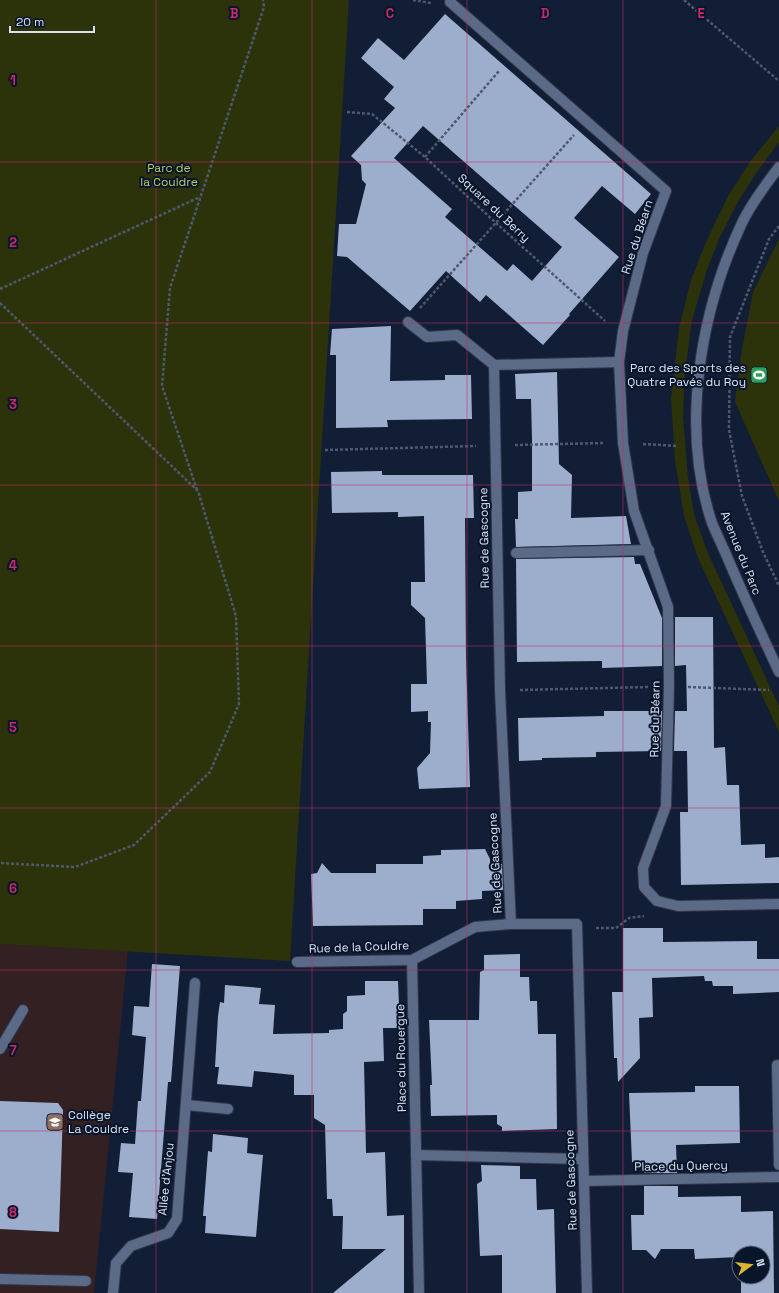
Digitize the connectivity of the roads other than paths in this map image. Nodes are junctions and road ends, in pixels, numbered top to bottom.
1 (450, 2) dead end
2 (779, 168) edge
3 (408, 322) road end
4 (619, 362) junction
5 (494, 365) junction
6 (648, 550) junction
7 (516, 554) dead end
8 (779, 672) edge
9 (779, 904) edge
10 (511, 924) junction
11 (412, 960) junction
12 (297, 962) dead end
13 (195, 983) dead end
14 (23, 1010) dead end
15 (0, 1049) edge
16 (777, 1065) dead end
17 (186, 1105) junction
18 (228, 1110) dead end
19 (416, 1155) junction
20 (583, 1159) junction
21 (779, 1165) edge
22 (779, 1178) edge
23 (584, 1181) junction
24 (0, 1279) edge
25 (86, 1281) dead end
26 (419, 1292) edge
27 (113, 1293) edge
28 (587, 1293) edge

1 - 4 street, Rue du Béarn
2 - 8 street, Avenue du Parc
3 - 5 street
4 - 5 street
4 - 6 street, Rue du Béarn
5 - 10 street, Rue de Gascogne
6 - 7 street
6 - 9 street, Rue du Béarn
10 - 11 street, Rue de la Couldre
10 - 20 street, Rue de Gascogne
11 - 12 street, Rue de la Couldre
11 - 19 street, Place du Rouergue
13 - 17 street, Allée d'Anjou
14 - 15 street
16 - 21 street
17 - 18 street
17 - 27 street, Allée d'Anjou
19 - 20 street
19 - 26 street, Place du Rouergue
20 - 23 street, Rue de Gascogne
22 - 23 street, Place du Quercy
23 - 28 street, Rue de Gascogne
24 - 25 street

